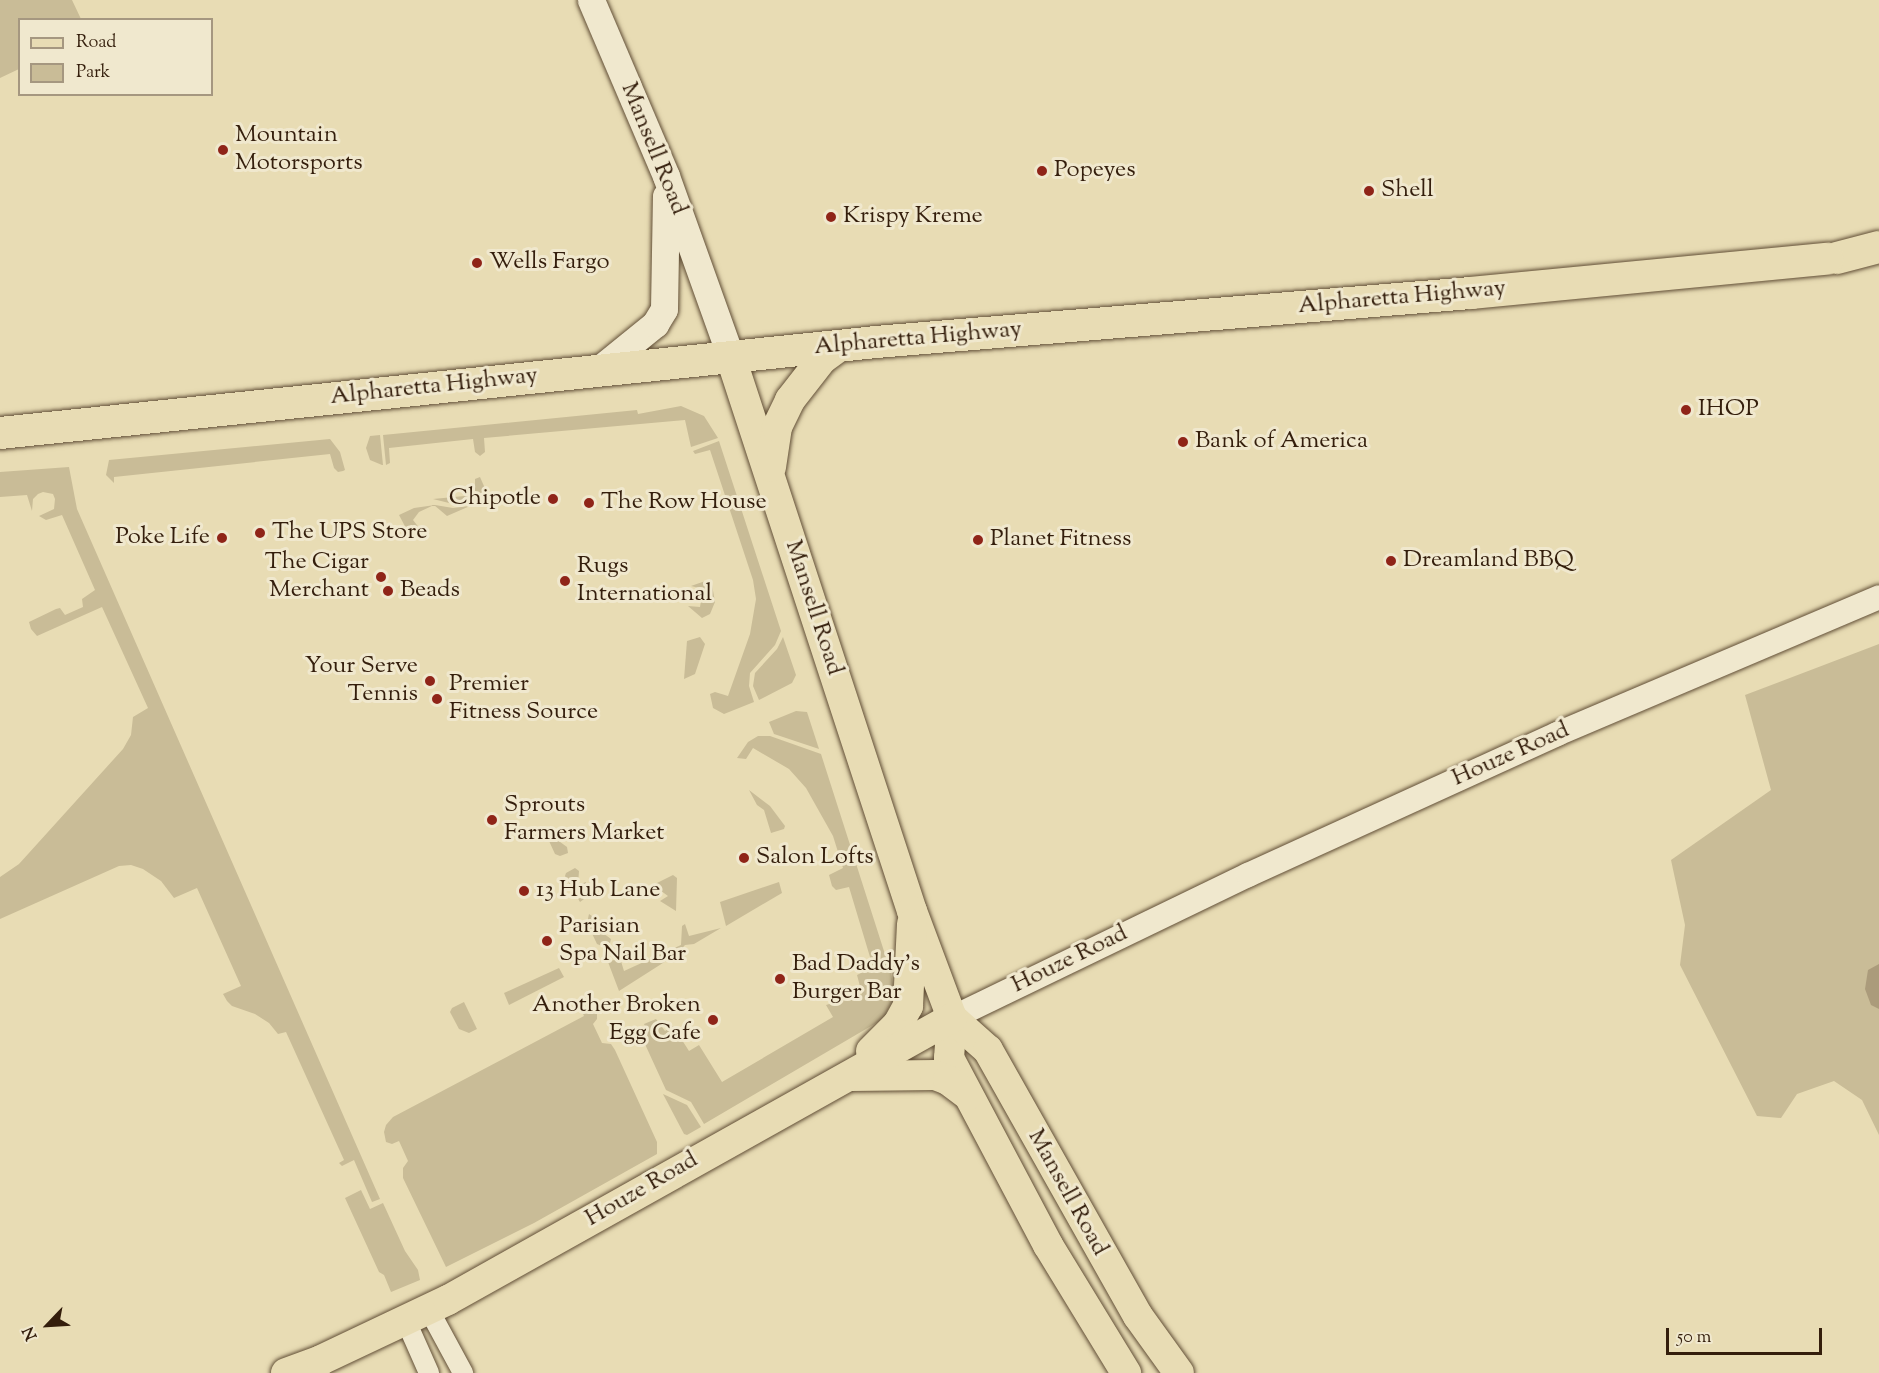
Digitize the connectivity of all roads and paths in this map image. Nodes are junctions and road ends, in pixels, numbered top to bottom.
1 (591, 0) edge
2 (666, 176) junction
3 (1879, 247) edge
4 (1832, 259) junction
5 (1879, 261) edge
6 (840, 346) junction
7 (731, 358) junction
8 (597, 371) junction
9 (0, 433) edge
10 (771, 479) junction
11 (1879, 597) edge
12 (912, 911) junction
13 (951, 1018) junction
14 (845, 1076) junction
15 (968, 1096) junction
16 (418, 1315) junction
17 (286, 1373) edge
18 (429, 1373) edge
19 (463, 1373) edge
20 (1126, 1373) edge
21 (1179, 1373) edge

1 - 2 main road, Mansell Road
2 - 7 main road, Mansell Road
2 - 8 main road
3 - 4 highway, Alpharetta Highway
4 - 5 highway, Alpharetta Highway
4 - 6 highway, Alpharetta Highway
6 - 7 highway, Alpharetta Highway
6 - 10 main road
7 - 8 highway, Alpharetta Highway
7 - 10 main road, Mansell Road
8 - 9 highway, Alpharetta Highway
10 - 12 main road, Mansell Road
11 - 13 street, Houze Road
12 - 13 main road, Mansell Road
12 - 14 main road
13 - 14 main road, Houze Road
13 - 15 main road, Mansell Road
13 - 21 main road, Mansell Road
14 - 15 main road
14 - 16 main road, Houze Road
15 - 20 main road, Mansell Road
16 - 17 main road, Houze Road
16 - 18 street
16 - 19 street

